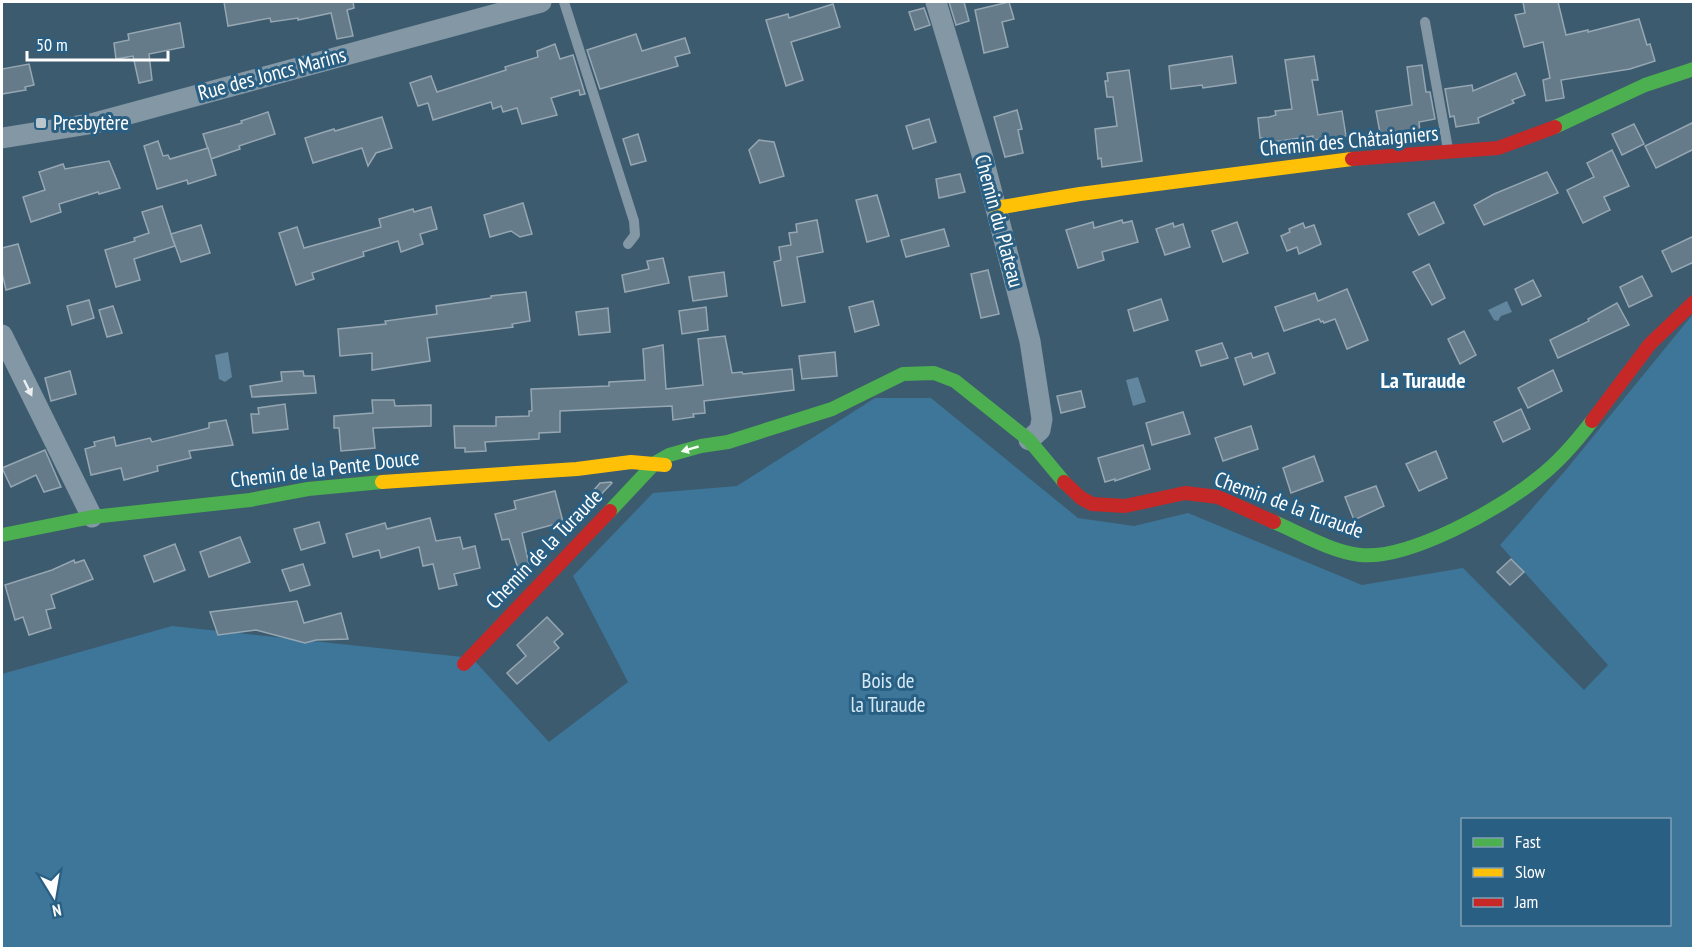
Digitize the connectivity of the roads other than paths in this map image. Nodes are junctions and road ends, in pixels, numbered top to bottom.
1 (541, 2) edge
2 (564, 2) edge
3 (936, 2) edge
4 (1425, 22) dead end
5 (1694, 69) edge
6 (2, 138) edge
7 (1448, 153) junction
8 (996, 208) junction
9 (628, 244) dead end
10 (1694, 302) edge
11 (2, 335) edge
12 (1029, 440) junction
13 (728, 442) junction
14 (707, 459) dead end
15 (655, 463) junction
16 (682, 467) dead end
17 (92, 517) junction
18 (2, 535) edge
19 (464, 664) dead end

1 - 6 street, Rue des Joncs Marins
2 - 9 lane
3 - 8 street, Chemin du Plateau
4 - 7 lane
5 - 7 street, Chemin des Châtaigniers
7 - 8 street, Chemin des Châtaigniers
8 - 12 street, Chemin du Plateau
10 - 12 street, Chemin de la Turaude
11 -> 17 street
12 - 13 street, Chemin de la Turaude
13 - 14 street, Chemin de la Turaude
13 -> 15 street, Chemin de la Turaude
15 - 16 street
15 - 17 street, Chemin de la Pente Douce
15 - 19 street, Chemin de la Turaude
17 - 18 street, Chemin de la Pente Douce

